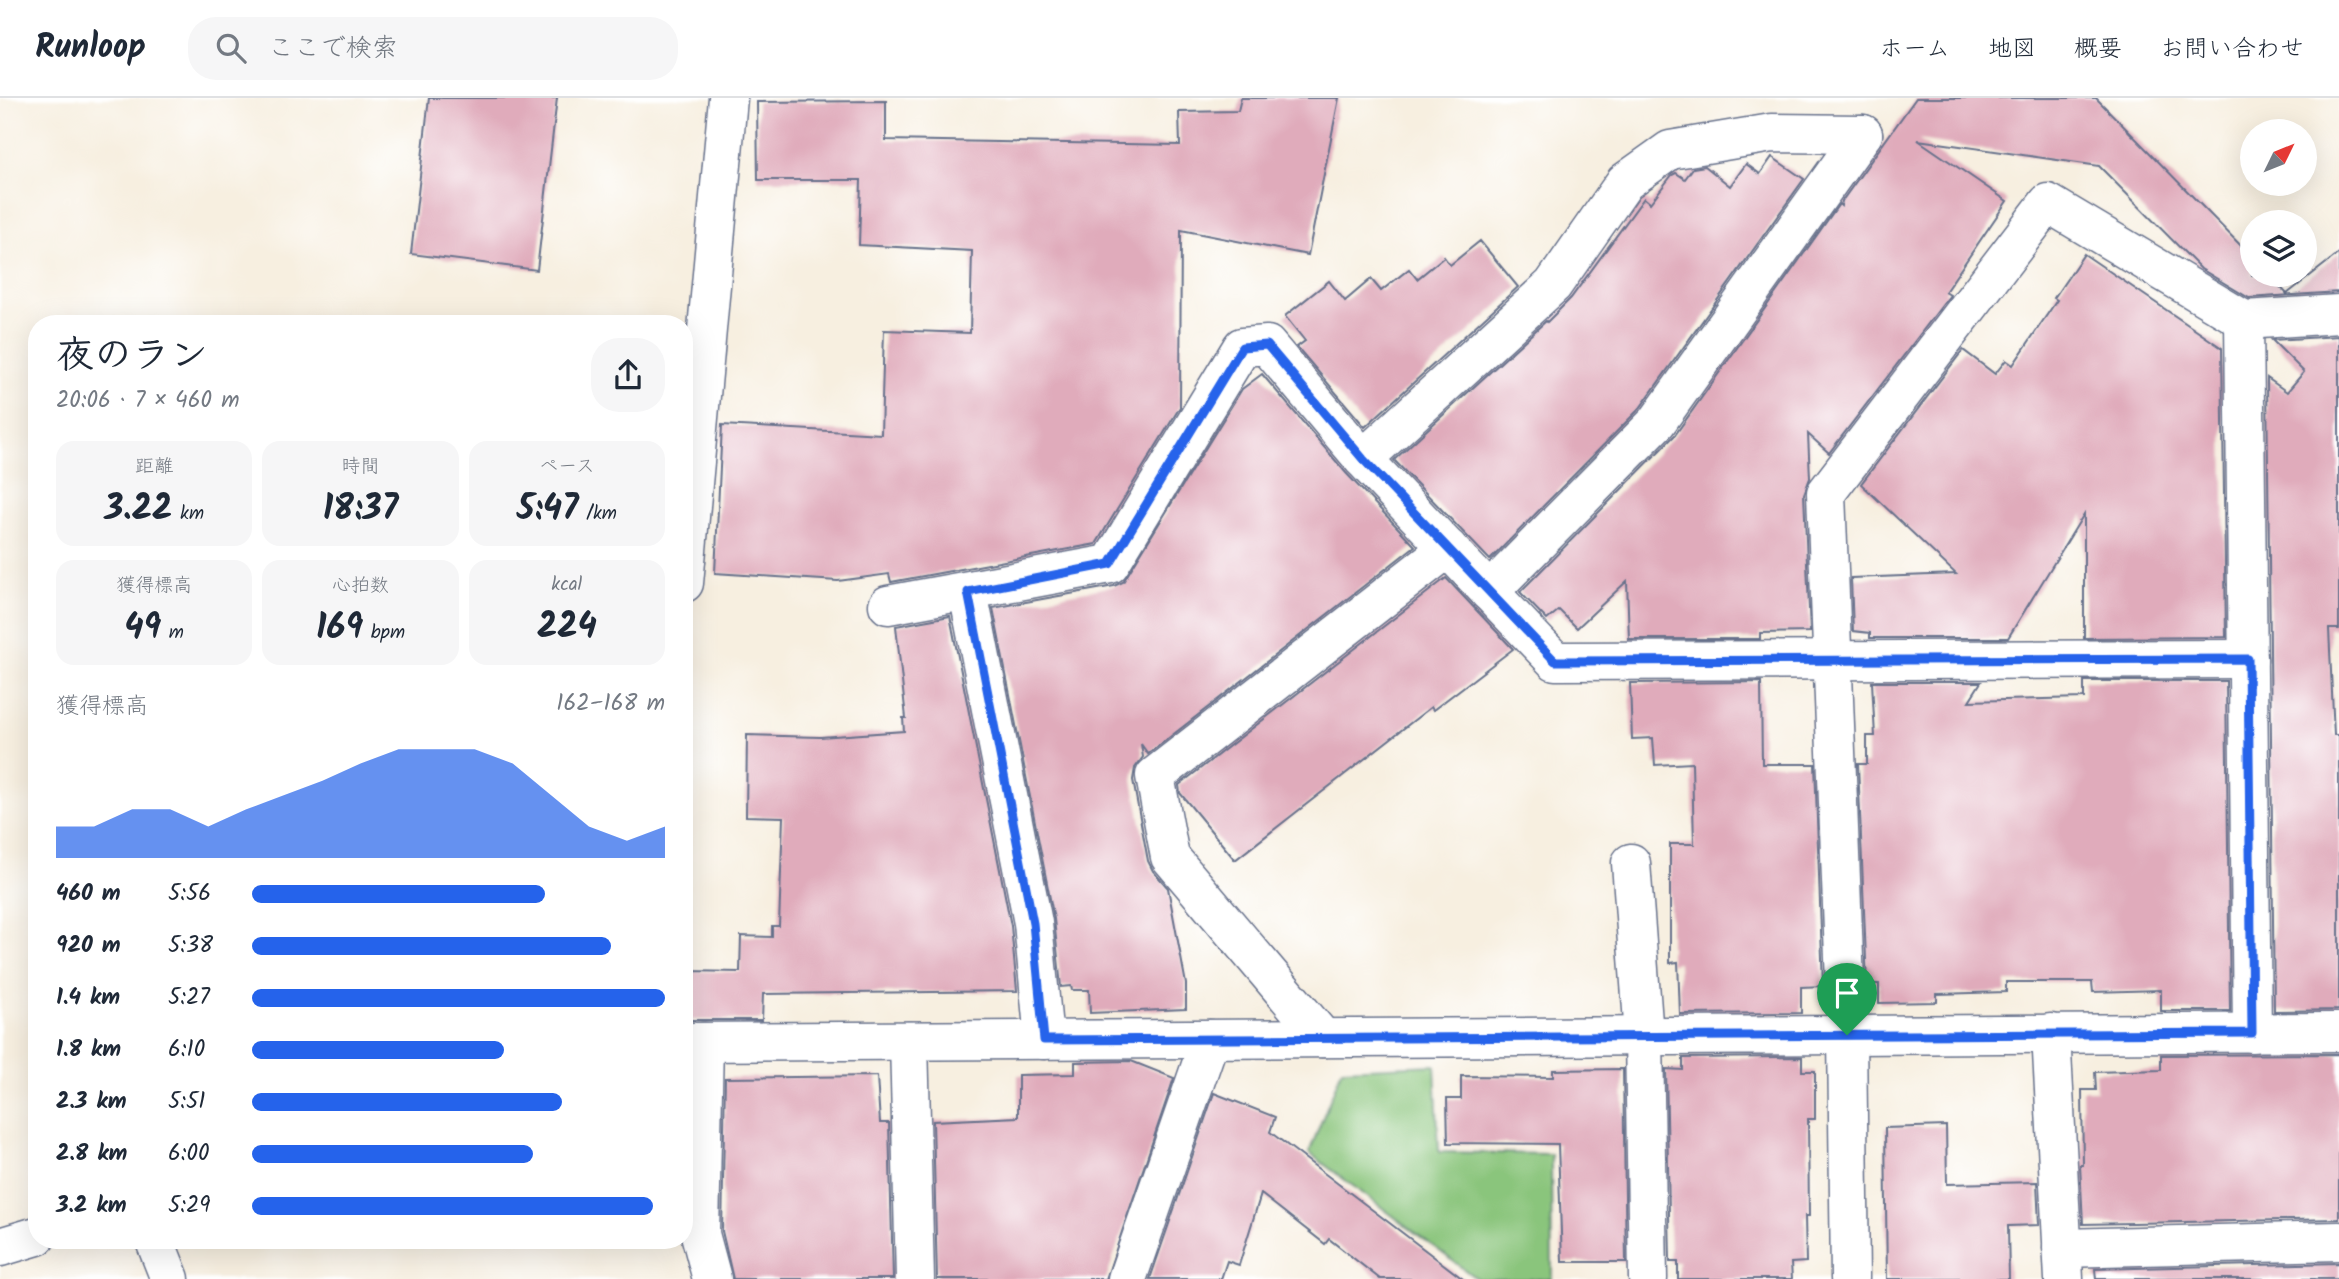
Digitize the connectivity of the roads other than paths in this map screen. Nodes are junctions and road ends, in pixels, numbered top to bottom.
1 (728, 98) edge
2 (2339, 314) edge
3 (2244, 320) junction
4 (1363, 459) junction
5 (693, 484) edge
6 (1448, 548) junction
7 (968, 592) junction
8 (1489, 592) junction
9 (888, 605) dead end
10 (2248, 659) junction
11 (1833, 660) junction
12 (1631, 863) dead end
13 (2339, 1032) edge
14 (2051, 1033) junction
15 (2252, 1033) junction
16 (1847, 1035) junction
17 (1644, 1036) junction
18 (1323, 1038) junction
19 (1210, 1039) junction
20 (1044, 1040) junction
21 (909, 1041) junction
22 (694, 1042) edge
23 (28, 1239) edge
24 (2339, 1241) edge
25 (0, 1247) edge
26 (158, 1249) edge
27 (2063, 1264) edge
28 (170, 1279) edge
29 (712, 1279) edge
30 (915, 1279) edge
31 (1127, 1279) edge
32 (1648, 1279) edge
33 (1850, 1279) edge

1 - 5 street
2 - 3 street
3 - 10 street
3 - 11 street
4 - 6 street
4 - 7 street
4 - 8 street
6 - 8 street
6 - 18 street
7 - 9 street
7 - 20 street
8 - 11 street
10 - 11 street
10 - 15 street
11 - 16 street
12 - 17 street
13 - 15 street
14 - 15 street
14 - 16 street
14 - 27 street
16 - 17 street
16 - 33 street
17 - 18 street
17 - 32 street
18 - 19 street
19 - 20 street
19 - 31 street
20 - 21 street
21 - 22 street
21 - 30 street
22 - 29 street
23 - 25 street
24 - 27 street
26 - 28 street

